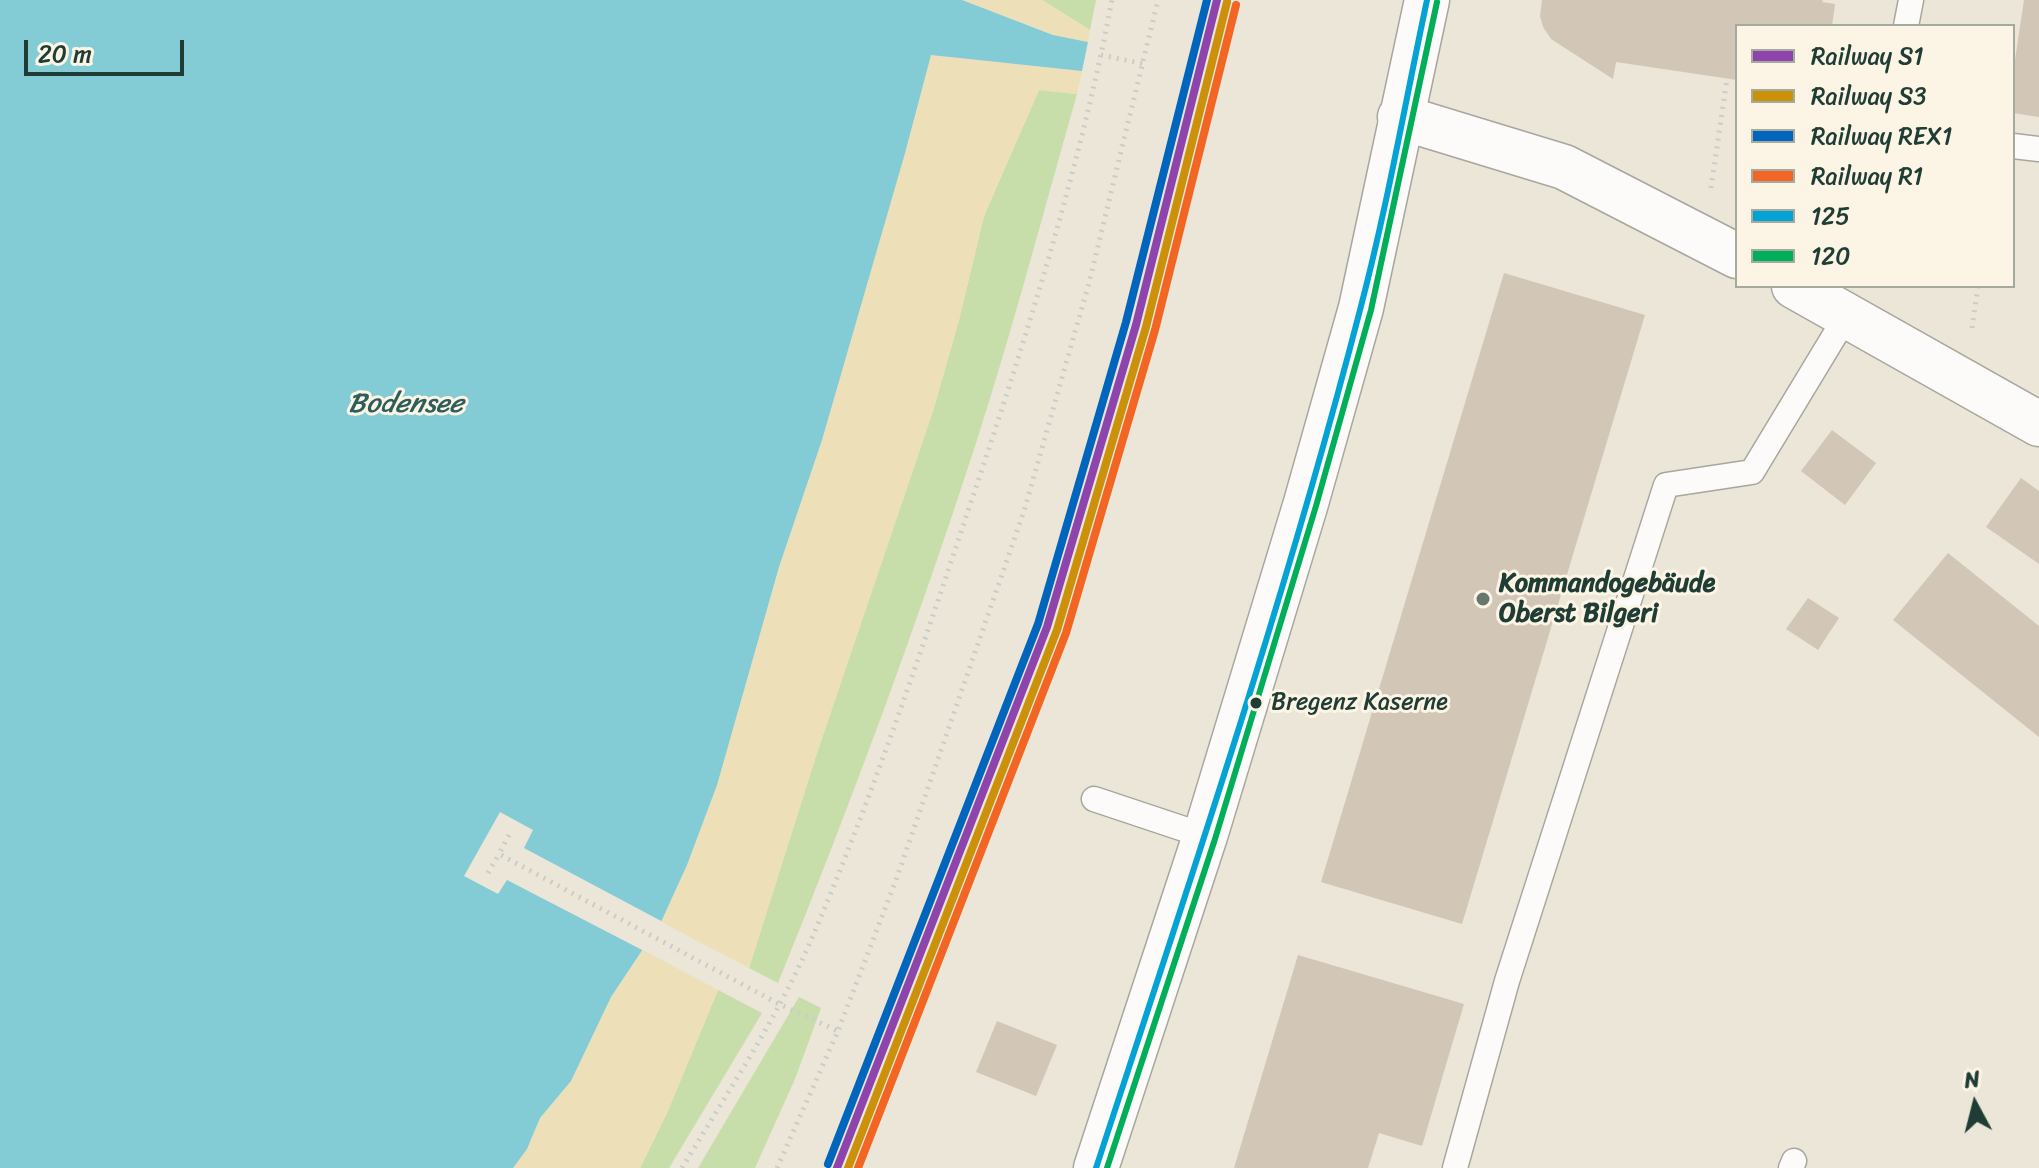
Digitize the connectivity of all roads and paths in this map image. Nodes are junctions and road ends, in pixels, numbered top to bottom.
1 (1112, 0) edge
2 (1158, 0) edge
3 (1427, 0) edge
4 (1911, 0) edge
5 (1906, 24) edge
6 (1101, 55) junction
7 (1144, 64) junction
8 (1727, 79) dead end
9 (1400, 117) junction
10 (2015, 146) edge
11 (2039, 149) edge
12 (1711, 189) dead end
13 (1735, 255) edge
14 (1799, 288) edge
15 (1978, 288) edge
16 (1840, 303) edge
17 (1971, 331) dead end
18 (2039, 424) edge
19 (1094, 799) dead end
20 (509, 835) dead end
21 (1205, 836) junction
22 (499, 854) junction
23 (488, 873) dead end
24 (779, 1004) junction
25 (838, 1031) junction
26 (682, 1168) edge
27 (777, 1168) edge
28 (1096, 1168) edge
29 (1455, 1168) edge

1 - 6 path
2 - 7 path
3 - 9 main road
4 - 5 lane
6 - 7 path
6 - 24 path
7 - 25 path
8 - 12 path
9 - 13 main road
9 - 21 main road
10 - 11 lane
14 - 16 main road
15 - 17 path
16 - 18 main road
16 - 29 lane
19 - 21 lane
20 - 22 path
21 - 28 main road
22 - 23 path
22 - 24 path
24 - 25 path
24 - 26 path
25 - 27 path

